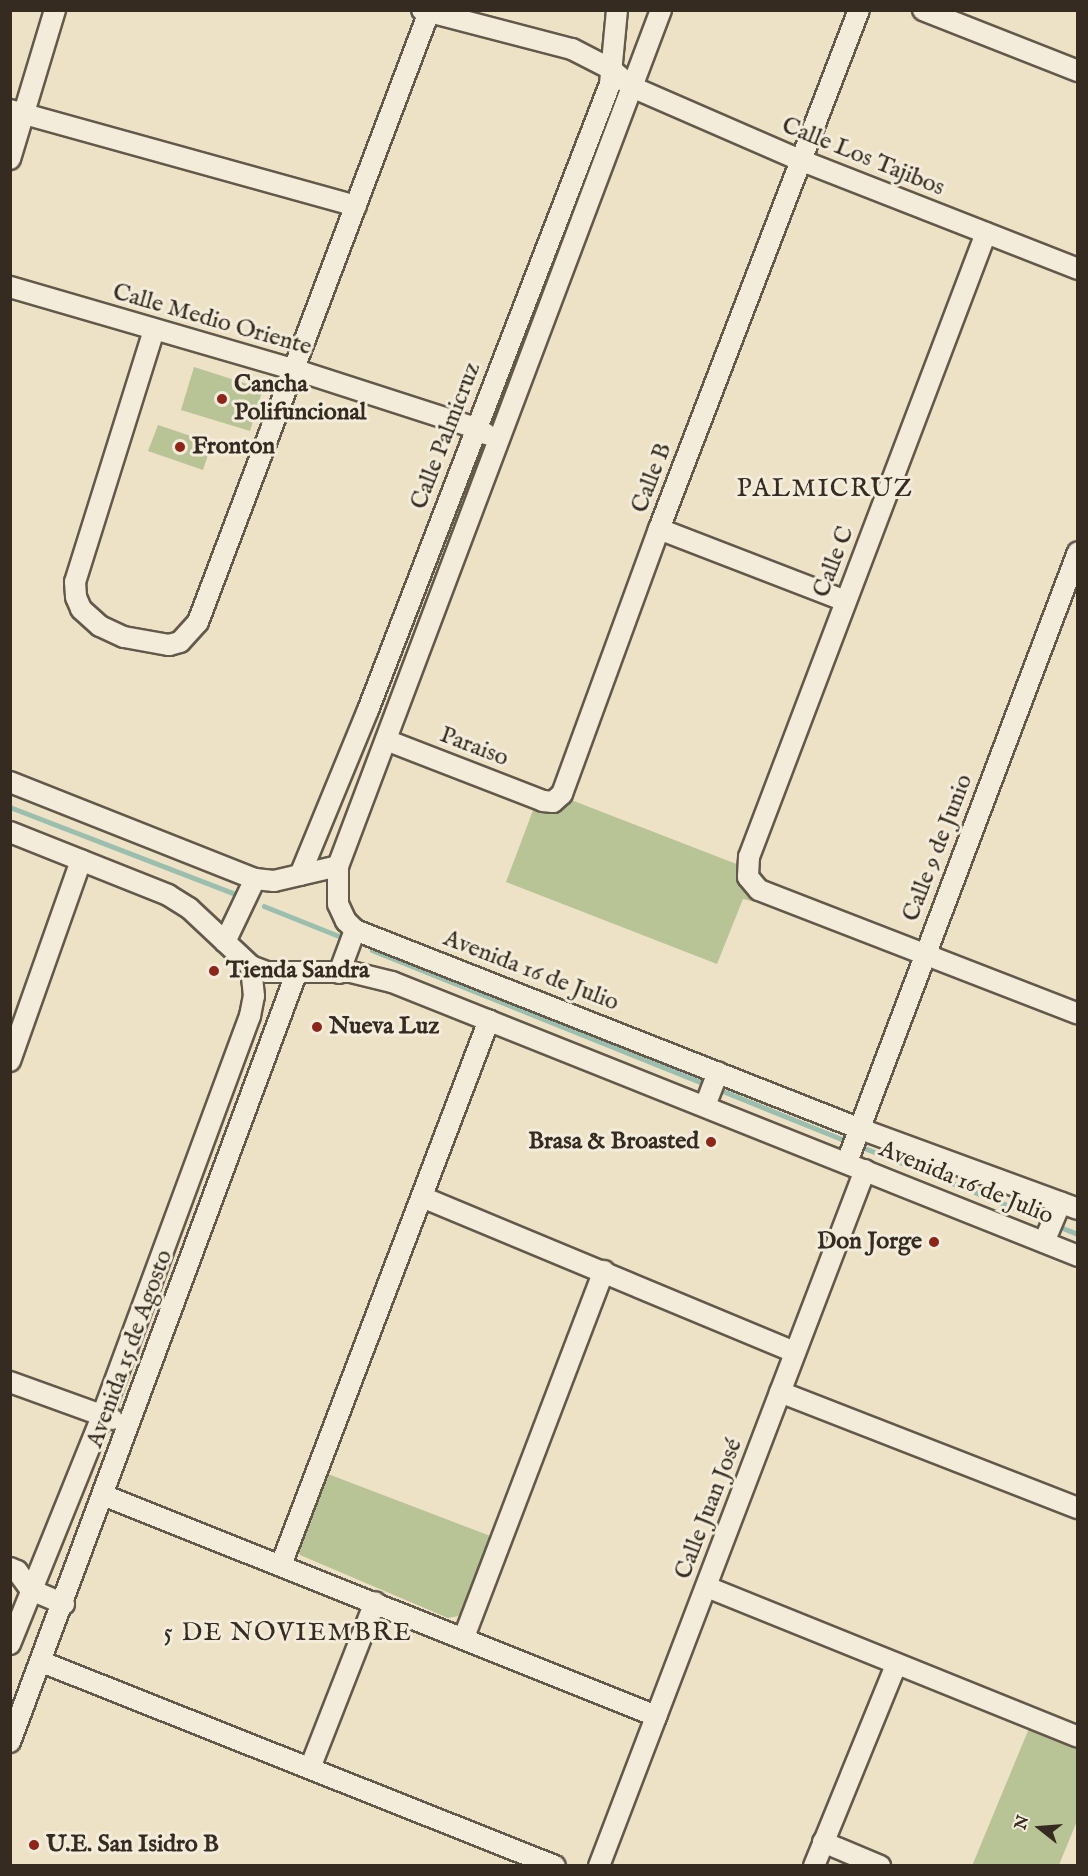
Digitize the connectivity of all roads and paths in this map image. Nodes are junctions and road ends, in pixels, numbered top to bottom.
1 (55, 10) edge
2 (617, 10) edge
3 (661, 10) edge
4 (859, 10) edge
5 (923, 10) edge
6 (425, 11) edge
7 (610, 69) junction
8 (1077, 71) edge
9 (632, 87) junction
10 (17, 112) edge
11 (10, 159) edge
12 (800, 160) junction
13 (356, 206) junction
14 (986, 233) junction
15 (1077, 269) edge
16 (10, 287) edge
17 (154, 330) junction
18 (293, 369) junction
19 (476, 428) junction
20 (498, 442) junction
21 (659, 529) junction
22 (1077, 552) edge
23 (846, 601) junction
24 (386, 740) junction
25 (10, 782) edge
26 (543, 801) joint
27 (10, 832) edge
28 (81, 860) junction
29 (338, 866) junction
30 (300, 875) junction
31 (252, 884) junction
32 (355, 932) junction
33 (225, 942) junction
34 (925, 954) junction
35 (251, 966) junction
36 (339, 973) junction
37 (296, 974) junction
38 (1077, 1014) edge
39 (489, 1020) junction
40 (16, 1029) edge
41 (10, 1061) edge
42 (717, 1075) junction
43 (706, 1101) junction
44 (855, 1150) junction
45 (422, 1197) junction
46 (1057, 1220) edge
47 (1077, 1256) edge
48 (604, 1271) junction
49 (795, 1352) junction
50 (10, 1382) edge
51 (780, 1392) junction
52 (102, 1416) junction
53 (130, 1423) junction
54 (103, 1495) junction
55 (1077, 1508) edge
56 (281, 1565) junction
57 (10, 1568) edge
58 (707, 1587) junction
59 (31, 1590) junction
60 (375, 1602) junction
61 (64, 1605) junction
62 (464, 1637) junction
63 (10, 1644) edge
64 (42, 1662) junction
65 (896, 1665) junction
66 (656, 1716) junction
67 (1077, 1737) edge
68 (10, 1742) edge
69 (310, 1768) junction
70 (823, 1842) junction
71 (555, 1866) edge
72 (599, 1866) edge
73 (814, 1866) edge
74 (880, 1866) edge

1 - 10 street
2 - 7 street, Calle Palmicruz
3 - 9 street
4 - 12 street, Calle B
5 - 8 street
6 - 7 street, Calle Los Tajibos
6 - 13 street
7 - 9 street, Calle Los Tajibos
7 - 19 street, Calle Palmicruz
9 - 12 street, Calle Los Tajibos
9 - 20 street
10 - 11 street
10 - 13 street
12 - 14 street, Calle Los Tajibos
12 - 21 street, Calle B
13 - 18 street
14 - 15 street, Calle Los Tajibos
14 - 23 street, Calle C
16 - 17 street, Calle Medio Oriente
17 - 18 street, Calle Medio Oriente
17 - 18 street
18 - 19 street, Calle Medio Oriente
19 - 20 street, Calle Medio Oriente
19 - 30 street, Calle Palmicruz
20 - 24 street
21 - 23 street
21 - 26 street, Calle B
22 - 34 street, Calle 9 de Junio
23 - 34 street, Calle C
24 - 26 street, Paraiso
24 - 29 street
25 - 31 street
27 - 28 street, Avenida 16 de Julio
28 - 33 street, Avenida 16 de Julio
28 - 40 street
29 - 30 street
29 - 32 street
30 - 31 street
31 - 33 street
32 - 36 street
32 - 42 street, Avenida 16 de Julio
33 - 35 street, Avenida 16 de Julio
34 - 38 street
34 - 44 street, Calle 9 de Junio
35 - 37 street, Avenida 16 de Julio
35 - 52 street, Avenida 15 de Agosto
36 - 37 street, Avenida 16 de Julio
36 - 39 street, Avenida 16 de Julio
37 - 53 street, Avenida 15 de Agosto
39 - 43 street, Avenida 16 de Julio
39 - 45 street
40 - 41 street
42 - 43 street
42 - 44 street, Avenida 16 de Julio
43 - 44 street, Avenida 16 de Julio
44 - 46 street, Avenida 16 de Julio
44 - 46 street, Avenida 16 de Julio
44 - 49 street, Calle Juan José
45 - 48 street
45 - 56 street
46 - 47 street, Avenida 16 de Julio
48 - 49 street
48 - 62 street
49 - 51 street, Calle Juan José
50 - 52 street
51 - 55 street
51 - 58 street, Calle Juan José
52 - 53 street
52 - 59 street, Avenida 15 de Agosto
53 - 54 street, Avenida 15 de Agosto
54 - 56 street
54 - 61 street, Avenida 15 de Agosto
56 - 60 street
57 - 59 street
58 - 65 street
58 - 66 street, Calle Juan José
59 - 61 street
59 - 63 street, Avenida 15 de Agosto
60 - 62 street
60 - 69 street
61 - 64 street, Avenida 15 de Agosto
62 - 66 street
64 - 68 street, Avenida 15 de Agosto
64 - 69 street
65 - 67 street
65 - 70 street
66 - 72 street, Calle Juan José
69 - 71 street
70 - 73 street
70 - 74 street

